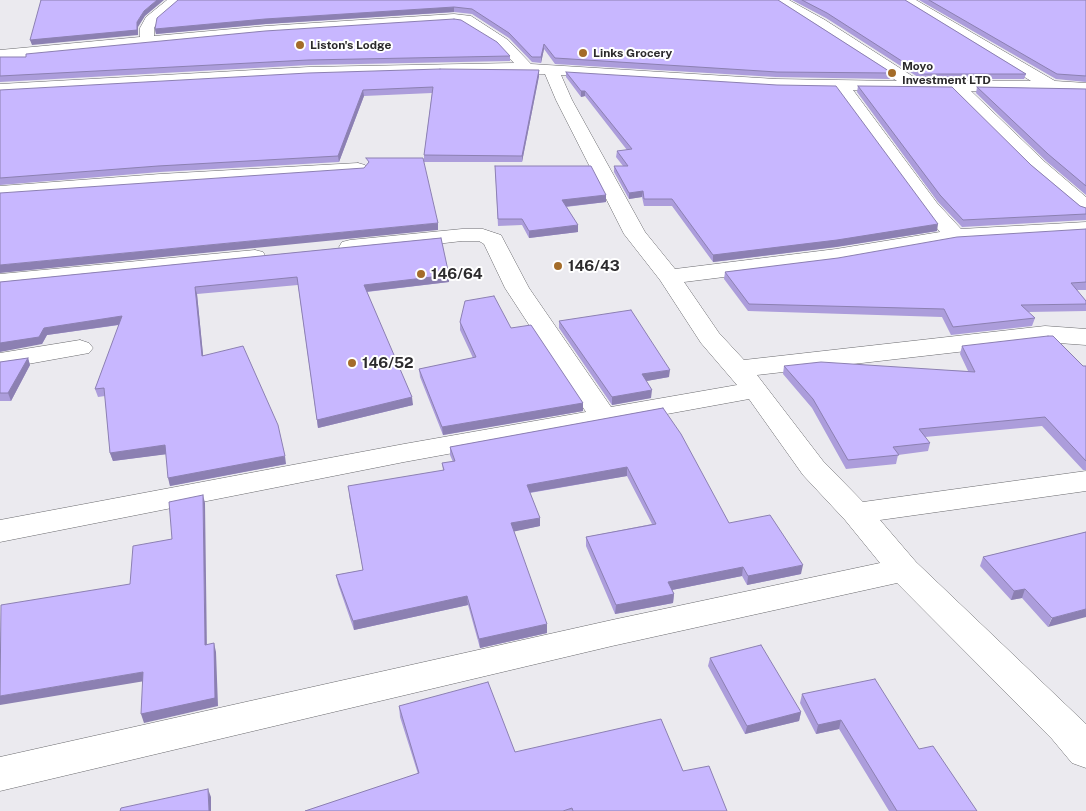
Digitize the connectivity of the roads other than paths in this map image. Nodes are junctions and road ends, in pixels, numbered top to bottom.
1 (175, 0) edge
2 (779, 0) edge
3 (909, 1) edge
4 (147, 42) junction
5 (0, 55) edge
6 (539, 69) junction
7 (842, 86) junction
8 (916, 86) junction
9 (956, 86) junction
10 (1051, 86) junction
11 (1086, 88) edge
12 (0, 89) edge
13 (358, 169) edge
14 (0, 192) edge
15 (1086, 207) edge
16 (1086, 228) edge
17 (955, 236) junction
18 (325, 250) edge
19 (276, 255) edge
20 (669, 277) junction
21 (0, 281) edge
22 (1086, 338) edge
23 (80, 348) dead end
24 (0, 361) edge
25 (747, 379) junction
26 (604, 418) junction
27 (1086, 481) edge
28 (856, 512) junction
29 (0, 531) edge
30 (904, 570) junction
31 (1079, 734) edge
32 (0, 774) edge

1 - 4 street
2 - 8 street
3 - 10 street
4 - 5 street
4 - 6 street
6 - 7 street
6 - 12 street
6 - 20 street
7 - 8 street
7 - 17 street
8 - 9 street
9 - 10 street
9 - 15 street
10 - 11 street
13 - 14 street
16 - 17 street
17 - 20 street
18 - 26 street
19 - 21 street
20 - 25 street
22 - 25 street
23 - 24 street
25 - 26 street
25 - 28 street
26 - 29 street
27 - 28 street
28 - 30 street
30 - 31 street
30 - 32 street

